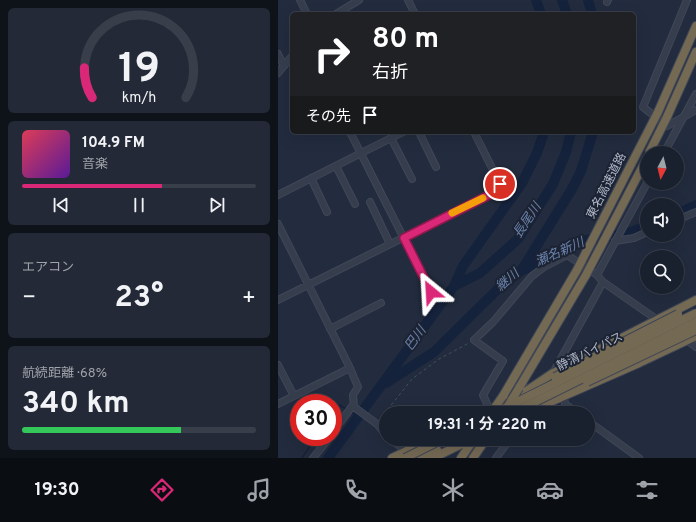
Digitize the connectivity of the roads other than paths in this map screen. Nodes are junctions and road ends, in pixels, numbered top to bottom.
1 (300, 0) edge
2 (359, 0) edge
3 (408, 0) edge
4 (687, 0) edge
5 (306, 12) edge
6 (341, 12) edge
7 (414, 12) edge
8 (696, 26) edge
9 (696, 52) edge
10 (278, 54) edge
11 (290, 58) edge
12 (284, 66) junction
13 (278, 73) edge
14 (696, 94) edge
15 (696, 110) edge
16 (684, 117) junction
17 (351, 134) edge
18 (387, 134) edge
19 (399, 134) edge
20 (420, 134) edge
21 (475, 134) edge
22 (390, 138) junction
23 (652, 146) edge
24 (668, 146) edge
25 (361, 153) junction
26 (336, 166) junction
27 (436, 167) dead end
28 (640, 171) edge
29 (311, 178) junction
30 (412, 179) dead end
31 (643, 190) edge
32 (278, 195) edge
33 (370, 202) dead end
34 (355, 204) dead end
35 (327, 212) dead end
36 (696, 212) edge
37 (684, 217) edge
38 (278, 224) edge
39 (640, 235) edge
40 (404, 238) junction
41 (615, 241) junction
42 (390, 244) junction
43 (597, 274) junction
44 (603, 282) junction
45 (309, 285) junction
46 (431, 292) dead end
47 (278, 300) edge
48 (696, 300) edge
49 (381, 303) dead end
50 (696, 306) edge
51 (696, 313) edge
52 (656, 319) junction
53 (696, 322) edge
54 (330, 329) junction
55 (696, 330) edge
56 (696, 336) edge
57 (687, 340) junction
58 (696, 347) edge
59 (278, 365) edge
60 (350, 368) junction
61 (553, 373) junction
62 (521, 391) junction
63 (293, 394) edge
64 (298, 394) edge
65 (564, 397) junction
66 (290, 398) edge
67 (278, 404) edge
68 (353, 406) junction
69 (488, 406) edge
70 (496, 406) edge
71 (500, 406) edge
72 (502, 406) edge
73 (503, 406) edge
74 (509, 406) edge
75 (524, 406) edge
76 (527, 406) edge
77 (535, 406) edge
78 (542, 406) edge
79 (568, 406) edge
80 (342, 420) edge
81 (595, 426) edge
82 (379, 427) edge
83 (323, 446) edge
84 (397, 446) edge
85 (420, 446) edge
86 (426, 446) edge
87 (445, 446) edge
88 (458, 446) edge
89 (469, 446) edge
90 (481, 446) edge
91 (505, 446) edge
92 (405, 455) edge
93 (313, 458) edge
94 (392, 458) edge
95 (420, 458) edge
96 (433, 458) edge
97 (461, 458) edge
98 (473, 458) edge
99 (496, 458) edge
100 (639, 458) edge

1 - 5 street
2 - 6 street
3 - 7 street
4 - 16 street
8 - 70 highway, 東名高速道路, bridge
9 - 23 highway, bridge
10 - 12 street
11 - 12 street
12 - 13 street
14 - 16 street
15 - 16 street
16 - 24 street
17 - 25 street
18 - 22 street
19 - 22 street
20 - 27 street
21 - 40 street
22 - 25 street
22 - 30 street
25 - 26 street
25 - 40 street
26 - 29 street
26 - 34 street
28 - 62 highway, 東名高速道路, bridge
29 - 32 street
29 - 35 street
31 - 41 street
33 - 42 street
36 - 37 street
38 - 45 street
39 - 41 street
40 - 42 street
40 - 46 street
41 - 43 street
42 - 45 street
43 - 44 street
43 - 69 street
44 - 52 street
44 - 61 street
45 - 47 street
45 - 54 street
48 - 52 highway
49 - 54 street
50 - 72 highway, bridge
51 - 73 highway, 静清バイパス, bridge
52 - 57 street
52 - 61 highway
53 - 76 highway, 静清バイパス, bridge
54 - 60 street
55 - 77 highway, bridge
56 - 57 highway
57 - 58 street
57 - 65 highway
59 - 63 street
60 - 64 street
60 - 68 street
61 - 62 highway
62 - 71 highway
62 - 74 highway, 東名高速道路, bridge
62 - 75 street
65 - 78 highway
65 - 79 street
66 - 67 street
68 - 80 street
68 - 82 street
81 - 100 street
83 - 93 street
84 - 92 street
85 - 92 highway
86 - 92 highway, bridge
87 - 95 highway
88 - 96 highway
89 - 97 highway
90 - 98 highway
91 - 99 street
92 - 94 highway
92 - 95 street

